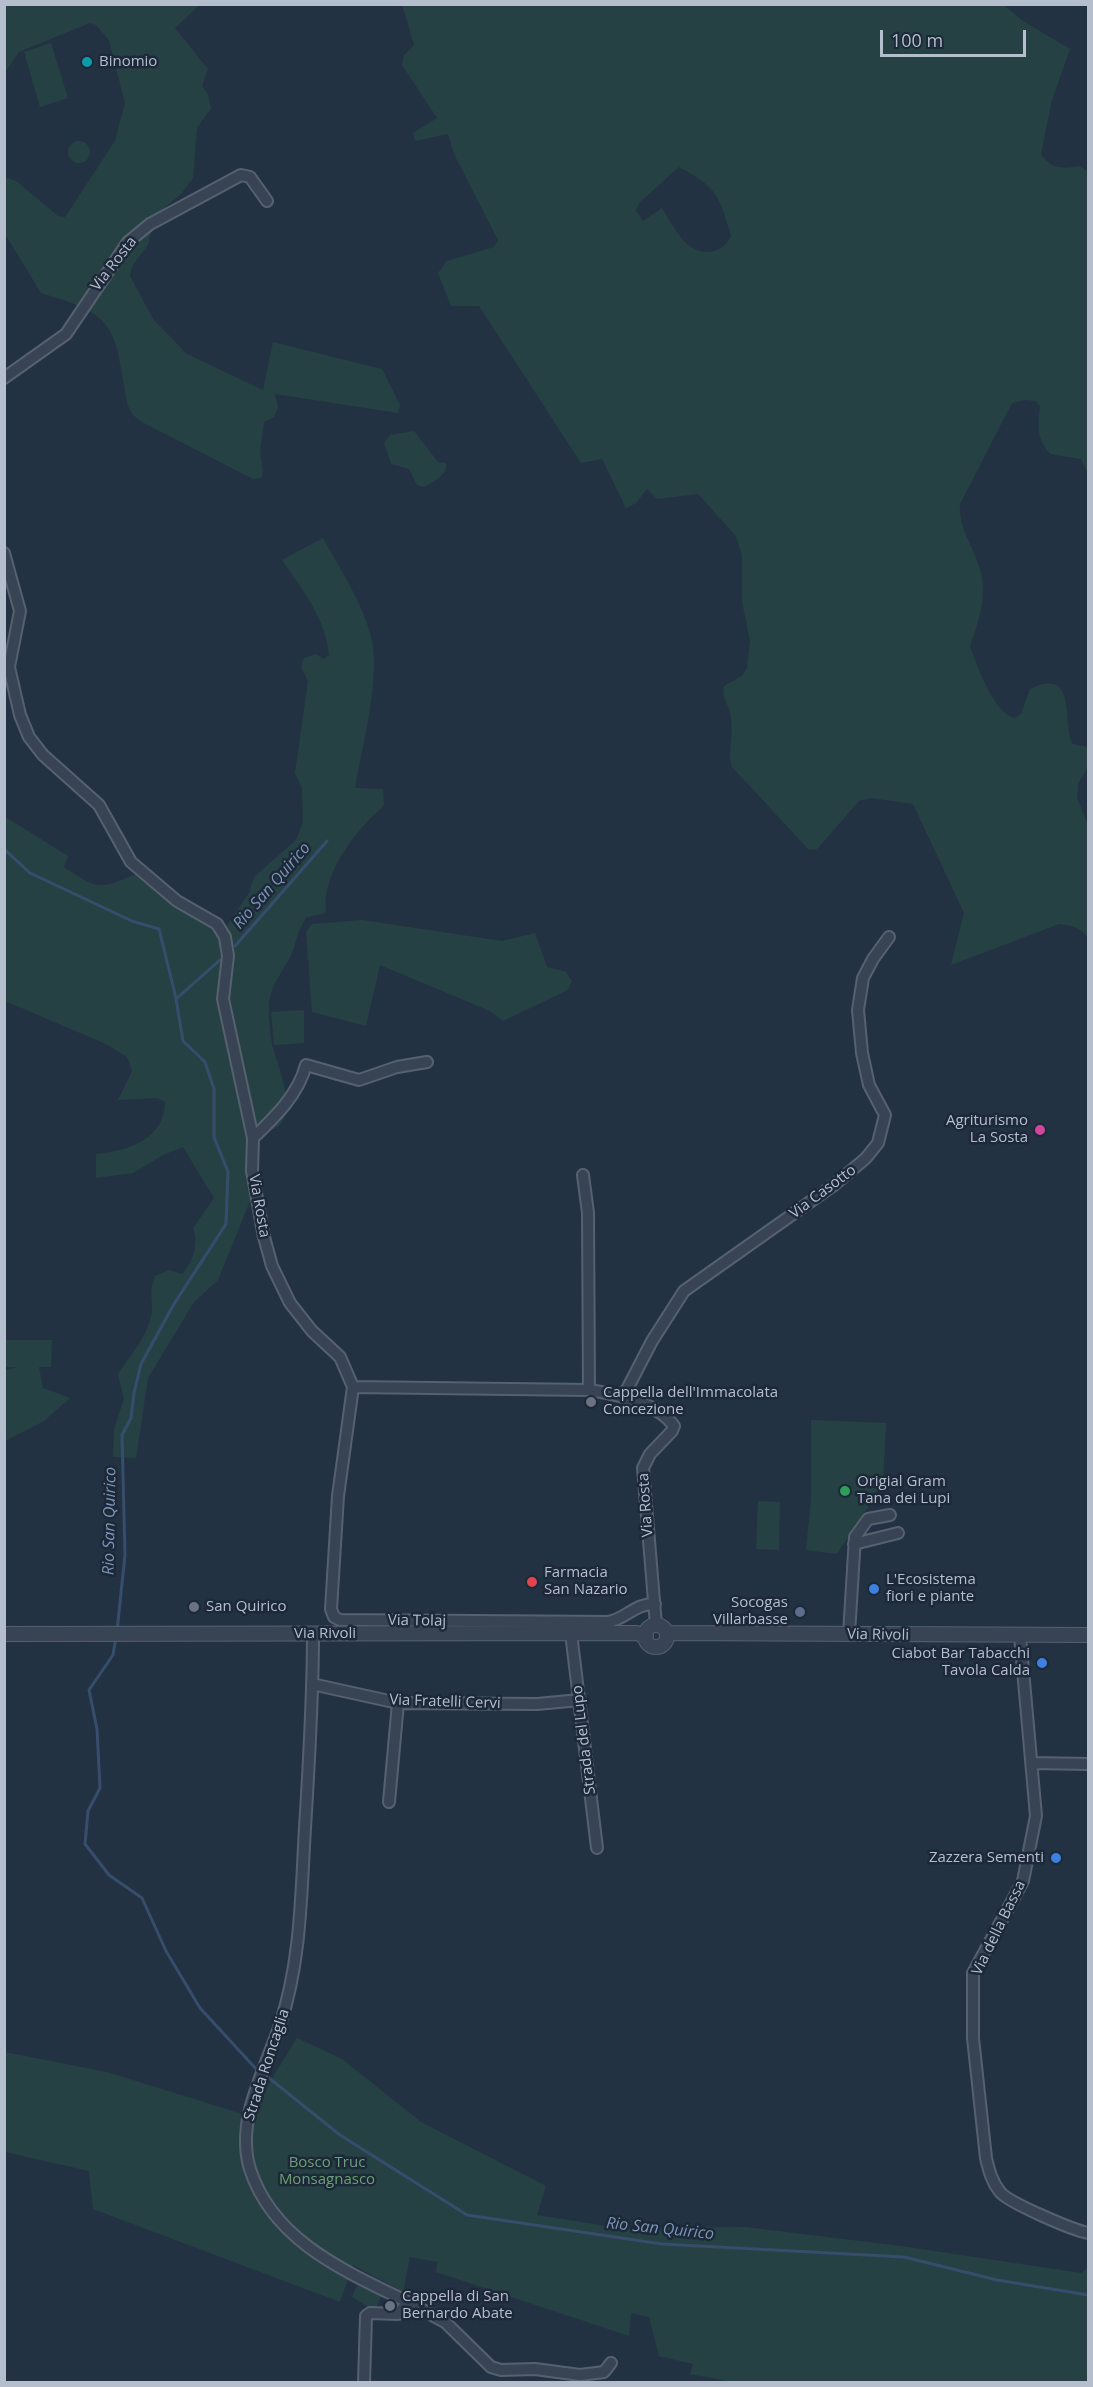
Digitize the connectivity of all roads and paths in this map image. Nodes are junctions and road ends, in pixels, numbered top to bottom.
1 (267, 201) dead end
2 (4, 378) edge
3 (4, 553) edge
4 (889, 937) dead end
5 (427, 1062) dead end
6 (253, 1138) junction
7 (583, 1175) dead end
8 (353, 1387) junction
9 (589, 1390) junction
10 (622, 1397) junction
11 (890, 1515) dead end
12 (898, 1533) dead end
13 (854, 1544) junction
14 (655, 1604) junction
15 (661, 1629) junction
16 (4, 1634) edge
17 (313, 1634) junction
18 (571, 1634) junction
19 (849, 1634) junction
20 (1089, 1635) edge
21 (646, 1636) junction
22 (1020, 1636) junction
23 (312, 1684) junction
24 (580, 1700) junction
25 (398, 1703) junction
26 (1033, 1763) junction
27 (1089, 1764) edge
28 (389, 1802) dead end
29 (597, 1848) dead end
30 (1089, 2233) edge
31 (408, 2302) junction
32 (611, 2363) dead end
33 (364, 2382) edge

1 - 2 street, Via Rosta
3 - 6 street, Via Rosta
4 - 10 street, Via Casotto
5 - 6 street
6 - 8 street, Via Rosta
7 - 9 street
8 - 9 street, Via Rosta
8 - 14 street, Via Tolaj
9 - 10 street, Via Rosta
10 - 14 street, Via Rosta
11 - 13 street
12 - 13 street
13 - 19 street
14 - 15 street, Via Rosta
15 - 19 street, Via Rivoli
15 - 21 street
15 - 21 street, Via Rivoli
16 - 17 street, Via Rivoli
17 - 18 street, Via Rivoli
17 - 23 street, Strada Roncaglia
18 - 21 street, Via Rivoli
18 - 24 street, Strada del Lupo
19 - 22 street, Via Rivoli
20 - 22 street, Via Rivoli
22 - 26 street, Via della Bassa
23 - 25 street, Via Fratelli Cervi
23 - 31 street, Strada Roncaglia
24 - 25 street, Via Fratelli Cervi
24 - 29 street, Strada del Lupo
25 - 28 street
26 - 27 street
26 - 30 street, Via della Bassa
31 - 32 street, Strada Roncaglia
31 - 33 street

